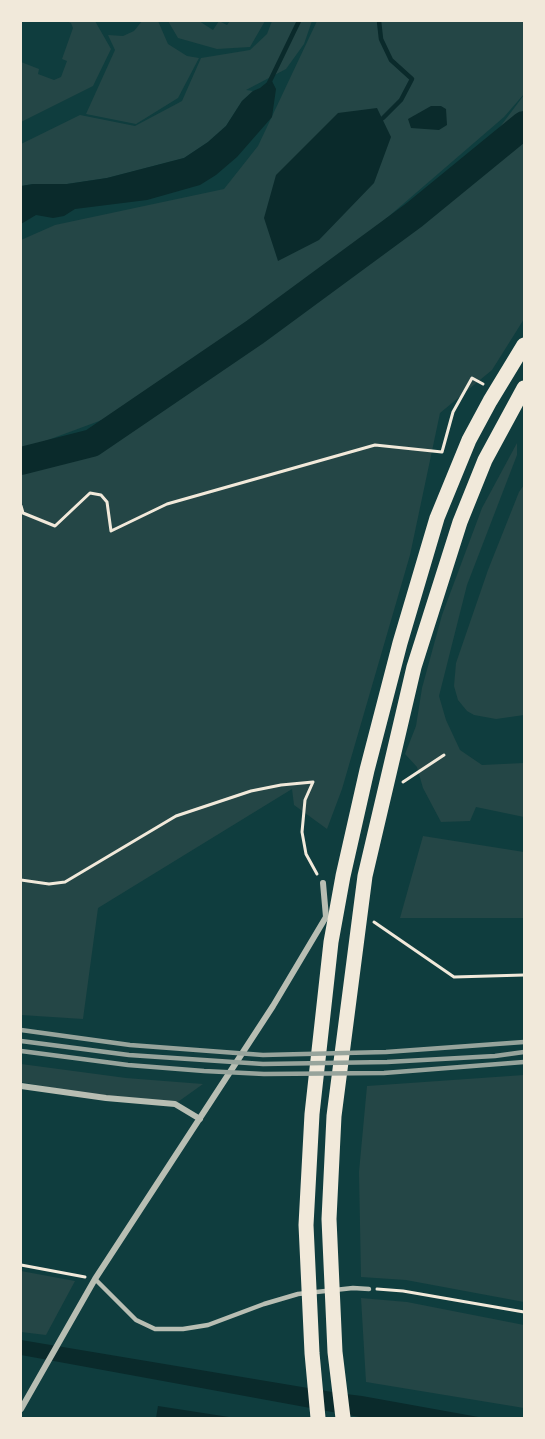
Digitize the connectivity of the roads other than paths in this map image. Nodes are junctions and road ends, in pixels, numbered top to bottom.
1 (524, 345) edge
2 (524, 388) edge
3 (323, 883) road end
4 (21, 1086) edge
5 (200, 1119) junction
6 (95, 1279) junction
7 (369, 1289) road end
8 (21, 1409) edge
9 (318, 1418) edge
10 (343, 1418) edge

1 - 9 main road
2 - 10 main road
3 - 5 street
4 - 5 street
5 - 6 street
6 - 7 lane
6 - 8 street

